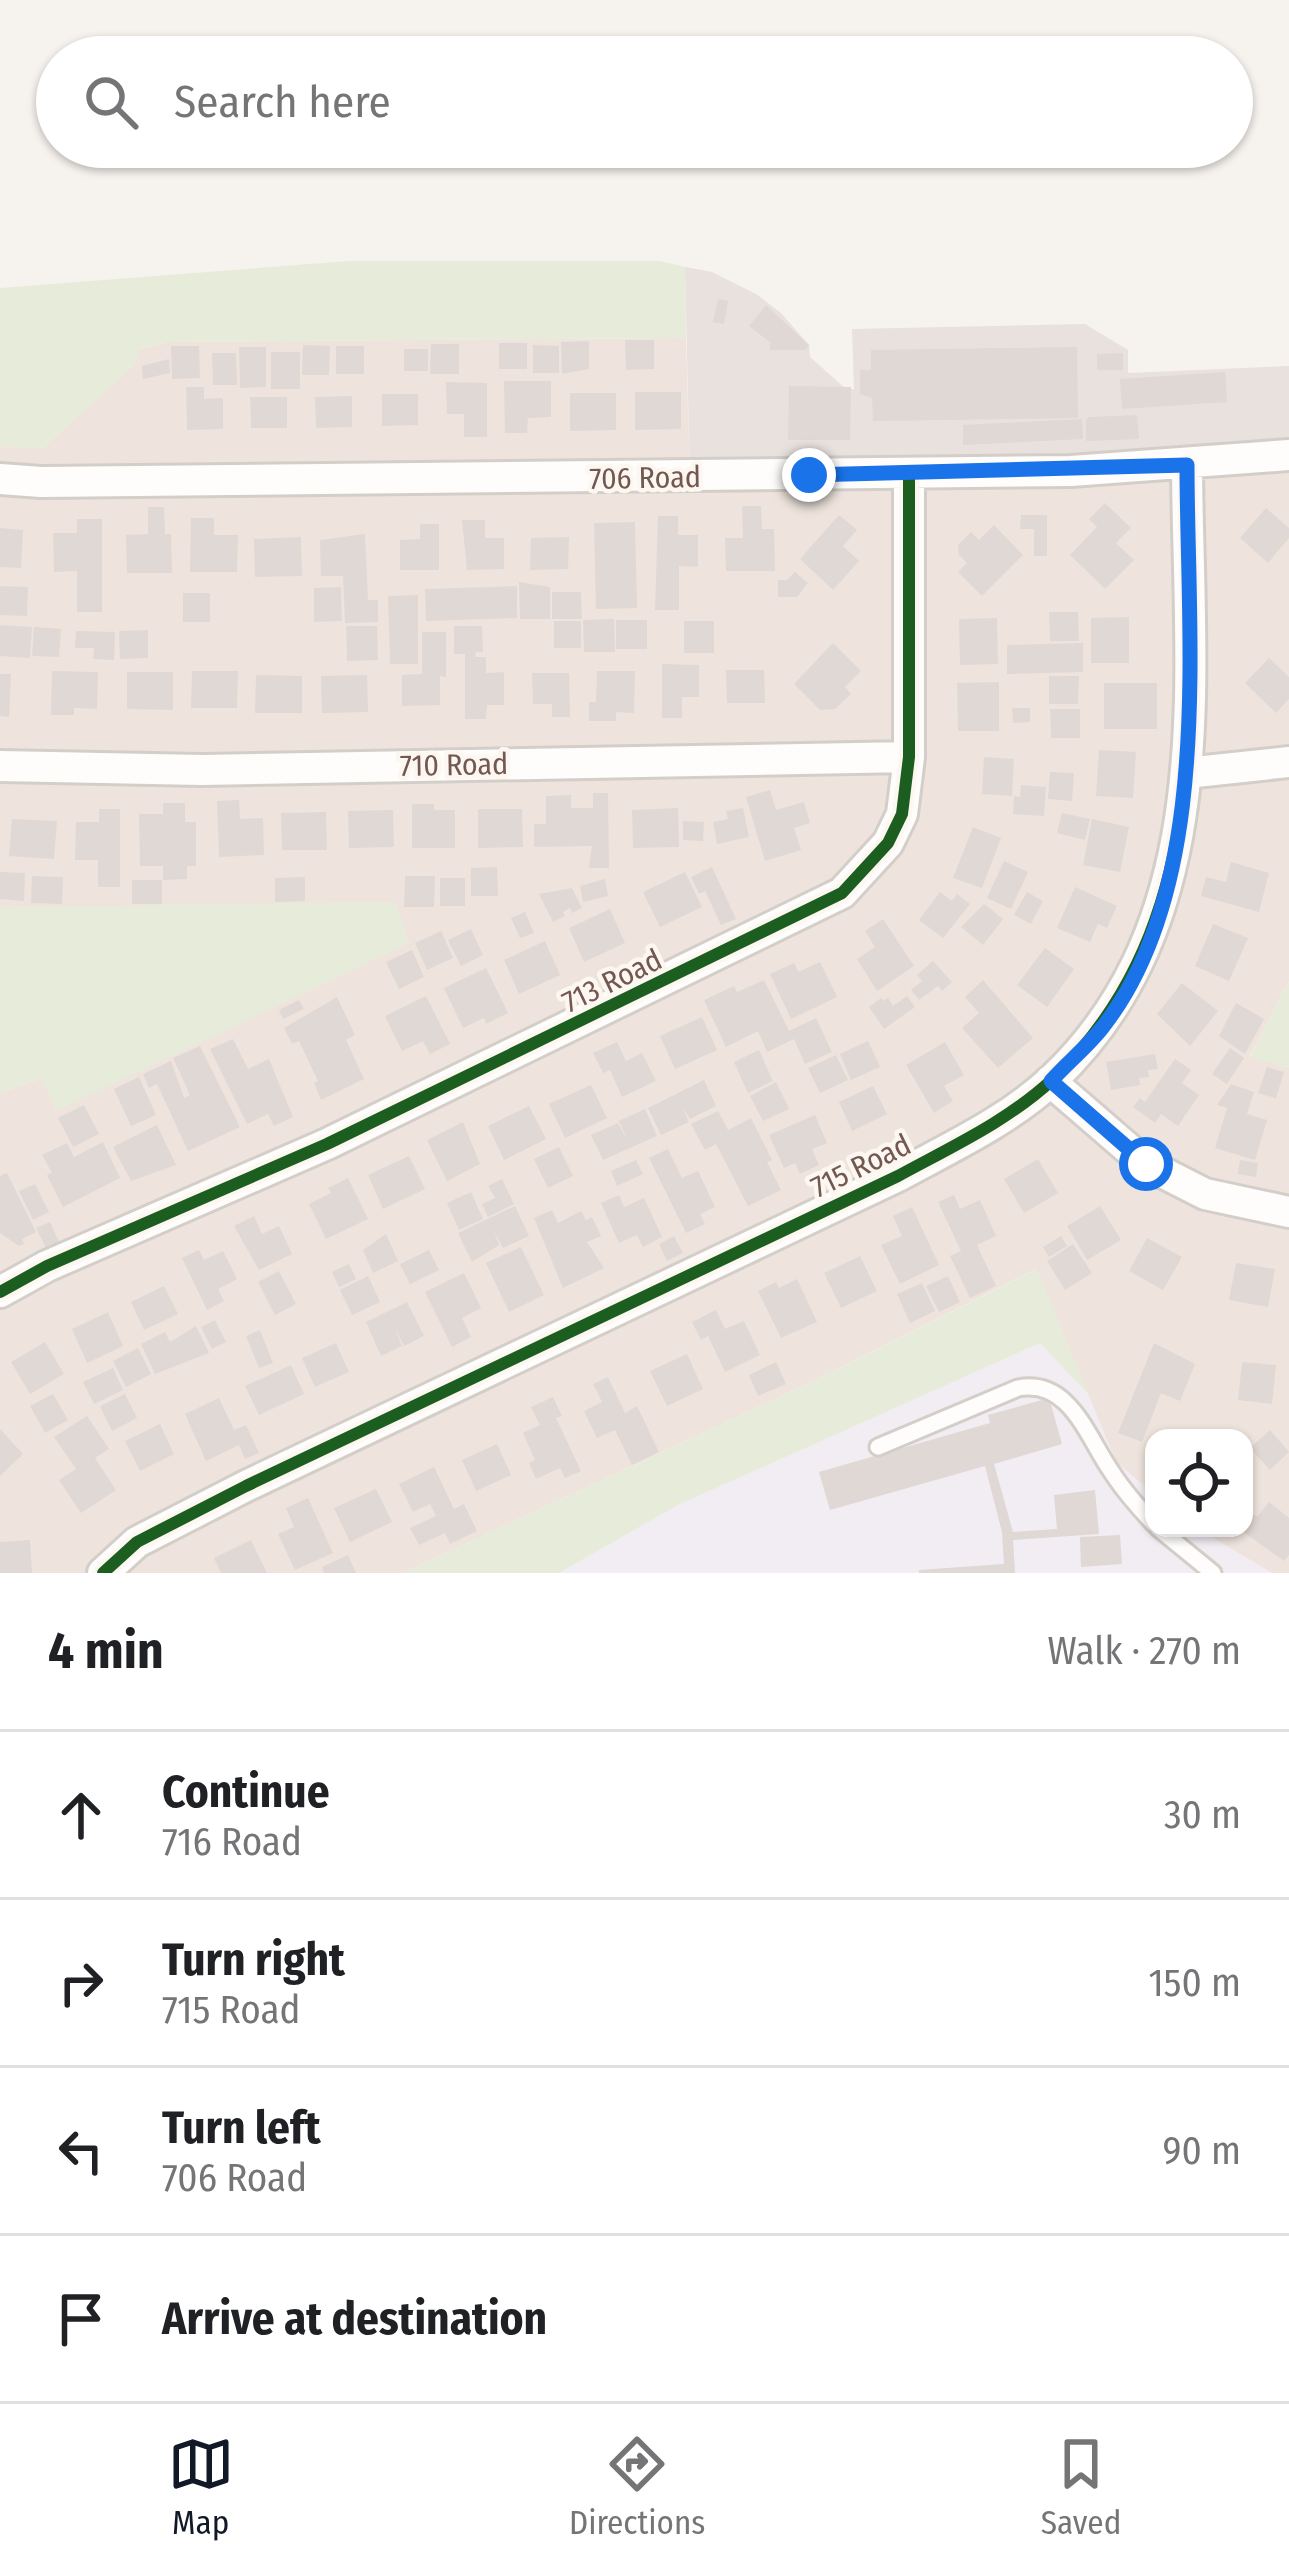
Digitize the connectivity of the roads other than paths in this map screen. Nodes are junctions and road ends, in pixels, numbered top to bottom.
1 (1289, 455) edge
2 (1187, 465) junction
3 (909, 474) junction
4 (0, 478) edge
5 (909, 757) junction
6 (1289, 762) edge
7 (0, 766) edge
8 (1186, 773) junction
9 (1051, 1081) junction
10 (1289, 1212) edge
11 (0, 1292) edge
12 (878, 1447) dead end
13 (1145, 1513) edge
14 (1169, 1537) edge
15 (103, 1573) edge
16 (1213, 1573) edge

1 - 2 street, 706 Road
2 - 3 street, 706 Road
2 - 8 street, 715 Road
3 - 4 street, 706 Road
3 - 5 street, 713 Road
5 - 7 street, 710 Road
5 - 11 street, 713 Road
6 - 8 street
8 - 9 street, 715 Road
9 - 10 street
9 - 15 street, 715 Road
12 - 13 lane
14 - 16 lane

